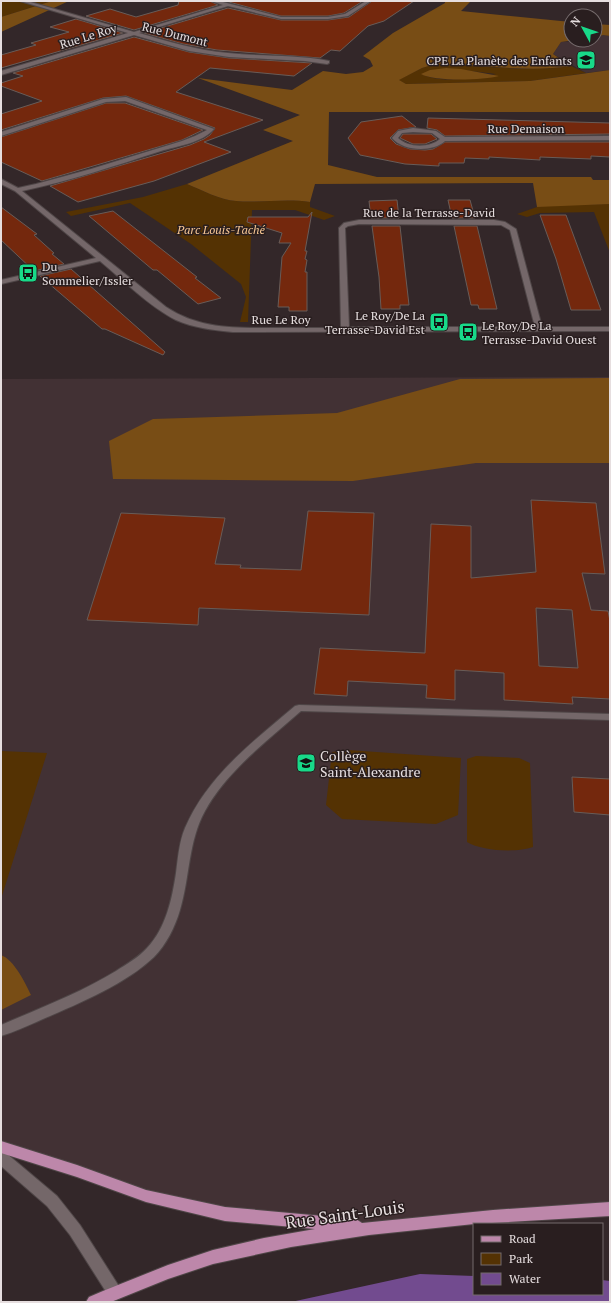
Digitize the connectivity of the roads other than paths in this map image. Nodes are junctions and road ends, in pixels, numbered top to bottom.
1 (22, 1) edge
2 (213, 1) edge
3 (369, 1) edge
4 (227, 5) junction
5 (133, 34) junction
6 (327, 62) dead end
7 (1, 73) edge
8 (1, 134) edge
9 (610, 138) edge
10 (443, 139) junction
11 (1, 181) edge
12 (17, 190) junction
13 (101, 259) junction
14 (1, 282) edge
15 (345, 329) junction
16 (539, 329) junction
17 (610, 329) edge
18 (610, 717) edge
19 (1, 1031) edge
20 (1, 1147) edge
21 (1, 1157) edge
22 (610, 1209) edge
23 (372, 1228) junction
24 (115, 1292) junction
25 (94, 1302) edge

1 - 5 street, Rue Dumont
2 - 4 street
3 - 4 street
4 - 5 street, Rue Le Roy
5 - 6 street, Rue Dumont
5 - 7 street, Rue Le Roy
8 - 12 street
9 - 10 street, Rue Demaison
10 - 10 street, Rue Demaison
11 - 12 street, Rue Le Roy
12 - 13 street, Rue Le Roy
13 - 14 street
13 - 15 street, Rue Le Roy
15 - 16 street, Rue Le Roy
15 - 16 street, Rue de la Terrasse-David
16 - 17 street, Rue Le Roy
18 - 19 street
20 - 23 main road
21 - 24 street
22 - 23 main road, Rue Saint-Louis
23 - 24 main road, Rue Saint-Louis
24 - 25 main road, Rue Saint-Louis

